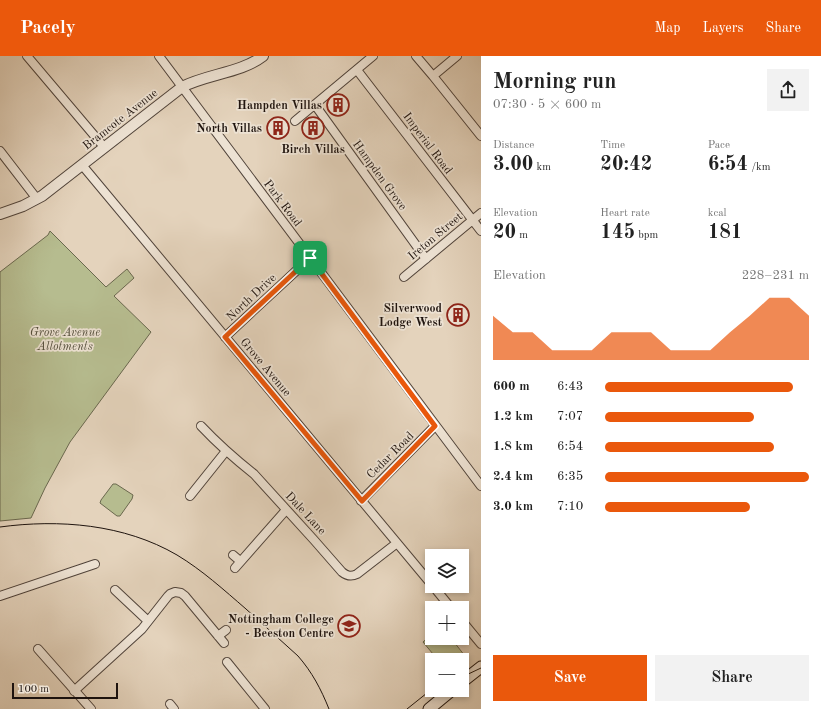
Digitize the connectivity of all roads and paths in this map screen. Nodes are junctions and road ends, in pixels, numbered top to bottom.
1 (27, 56) edge
2 (159, 56) edge
3 (263, 56) edge
4 (373, 56) edge
5 (416, 56) edge
6 (457, 56) edge
7 (357, 70) junction
8 (433, 76) junction
9 (182, 87) junction
10 (315, 105) junction
11 (295, 121) dead end
12 (481, 136) edge
13 (104, 147) junction
14 (0, 150) edge
15 (82, 165) junction
16 (37, 199) junction
17 (481, 213) edge
18 (0, 214) edge
19 (472, 220) junction
20 (481, 231) edge
21 (310, 258) junction
22 (426, 259) junction
23 (404, 277) dead end
24 (225, 337) junction
25 (201, 426) dead end
26 (435, 426) junction
27 (226, 450) junction
28 (481, 486) edge
29 (190, 496) dead end
30 (362, 501) junction
31 (286, 510) junction
32 (397, 544) junction
33 (233, 555) dead end
34 (95, 564) dead end
35 (425, 577) edge
36 (115, 590) dead end
37 (439, 593) edge
38 (0, 596) edge
39 (445, 601) edge
40 (148, 621) junction
41 (469, 629) edge
42 (226, 630) dead end
43 (218, 636) junction
44 (224, 643) dead end
45 (481, 644) edge
46 (38, 649) dead end
47 (227, 662) dead end
48 (481, 666) edge
49 (469, 671) edge
50 (469, 676) edge
51 (74, 691) junction
52 (441, 697) edge
53 (90, 709) edge
54 (265, 709) edge
55 (429, 709) edge

1 - 13 street
2 - 9 street, Park Road
3 - 9 street, Bramcote Avenue
4 - 7 street
5 - 8 street
6 - 8 street
7 - 10 street
7 - 19 street, Imperial Road
8 - 12 street
9 - 13 street, Bramcote Avenue
9 - 21 street, Park Road
10 - 11 street
10 - 22 street, Hampden Grove
13 - 15 street, Bramcote Avenue
14 - 16 street
15 - 16 street, Bramcote Avenue
15 - 24 street, Grove Avenue
16 - 18 street, Bramcote Avenue
17 - 19 street, Ireton Street
19 - 20 street, Imperial Road
19 - 22 street, Ireton Street
21 - 24 street, North Drive
21 - 26 street, Park Road
22 - 23 street, Ireton Street
24 - 30 street, Grove Avenue
25 - 27 street, Dale Lane
26 - 28 street, Park Road
26 - 30 street, Cedar Road
27 - 29 street
27 - 31 street, Dale Lane
30 - 32 street, Grove Avenue
31 - 32 street, Dale Lane
31 - 33 street
32 - 35 street, Grove Avenue
34 - 38 street
36 - 40 street
37 - 39 street, Grove Avenue
40 - 43 street
40 - 51 street
41 - 45 street
42 - 43 street
43 - 44 street
46 - 51 street
47 - 54 street
48 - 49 main road
48 - 50 main road
51 - 53 street
52 - 55 main road

